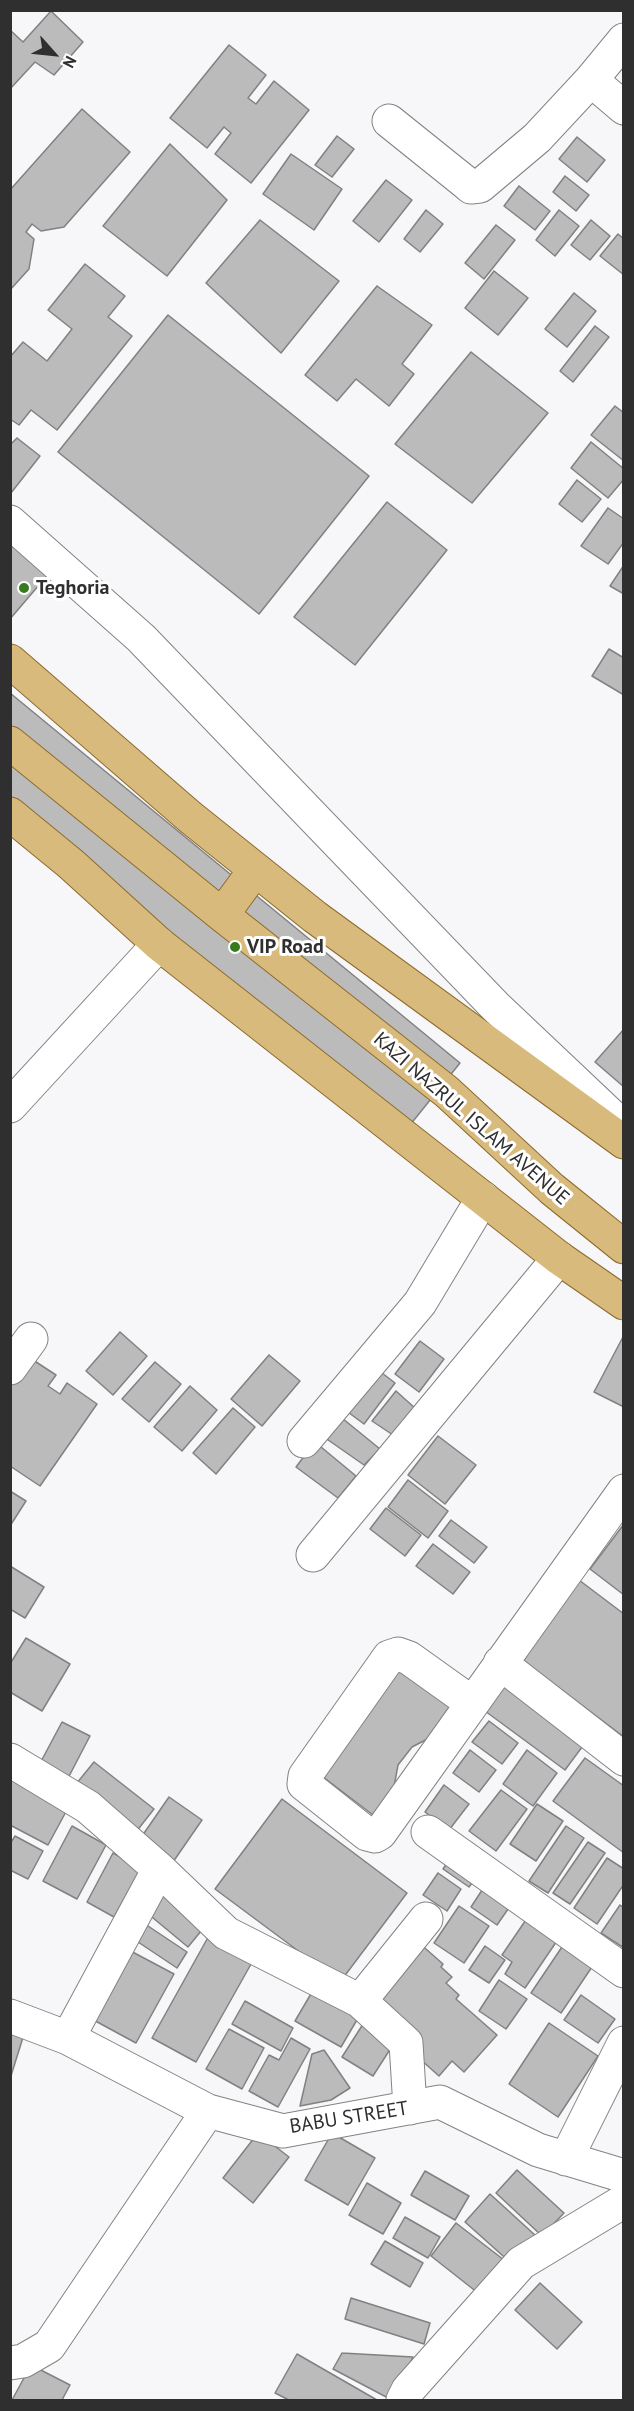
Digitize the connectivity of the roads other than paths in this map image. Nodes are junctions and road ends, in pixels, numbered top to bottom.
1 (624, 40) edge
2 (591, 80) junction
3 (624, 108) edge
4 (389, 121) dead end
5 (10, 522) edge
6 (10, 661) edge
7 (10, 742) edge
8 (10, 814) edge
9 (255, 870) junction
10 (222, 915) junction
11 (159, 944) junction
12 (10, 1106) edge
13 (624, 1128) edge
14 (624, 1142) edge
15 (483, 1198) junction
16 (624, 1247) edge
17 (559, 1258) junction
18 (624, 1303) edge
19 (31, 1339) dead end
20 (10, 1368) edge
21 (304, 1441) dead end
22 (624, 1491) edge
23 (313, 1555) dead end
24 (500, 1662) junction
25 (472, 1703) junction
26 (624, 1759) edge
27 (10, 1760) edge
28 (428, 1832) dead end
29 (159, 1869) junction
30 (426, 1919) dead end
31 (624, 1971) edge
32 (360, 2001) junction
33 (10, 2016) edge
34 (68, 2038) junction
35 (624, 2043) edge
36 (410, 2108) junction
37 (208, 2111) junction
38 (566, 2159) junction
39 (624, 2176) edge
40 (624, 2201) edge
41 (10, 2363) edge
42 (403, 2400) edge

1 - 2 street
2 - 3 street
2 - 4 street
5 - 13 street
6 - 9 main road
7 - 10 main road, KAZI NAZRUL ISLAM AVENUE
8 - 11 main road
9 - 10 main road
9 - 14 main road
10 - 16 main road, KAZI NAZRUL ISLAM AVENUE
11 - 12 street
11 - 15 main road
15 - 17 main road
15 - 21 street
17 - 18 main road
17 - 23 street
19 - 20 street
22 - 24 street
24 - 25 street
24 - 26 street
25 - 25 street
27 - 29 street
28 - 31 street
29 - 32 street
29 - 34 street
30 - 32 street
32 - 36 street
33 - 34 street, BABU STREET
34 - 37 street, BABU STREET
35 - 38 street
36 - 37 street, BABU STREET
36 - 38 street, BABU STREET
37 - 41 street
38 - 39 street, BABU STREET
40 - 42 street

